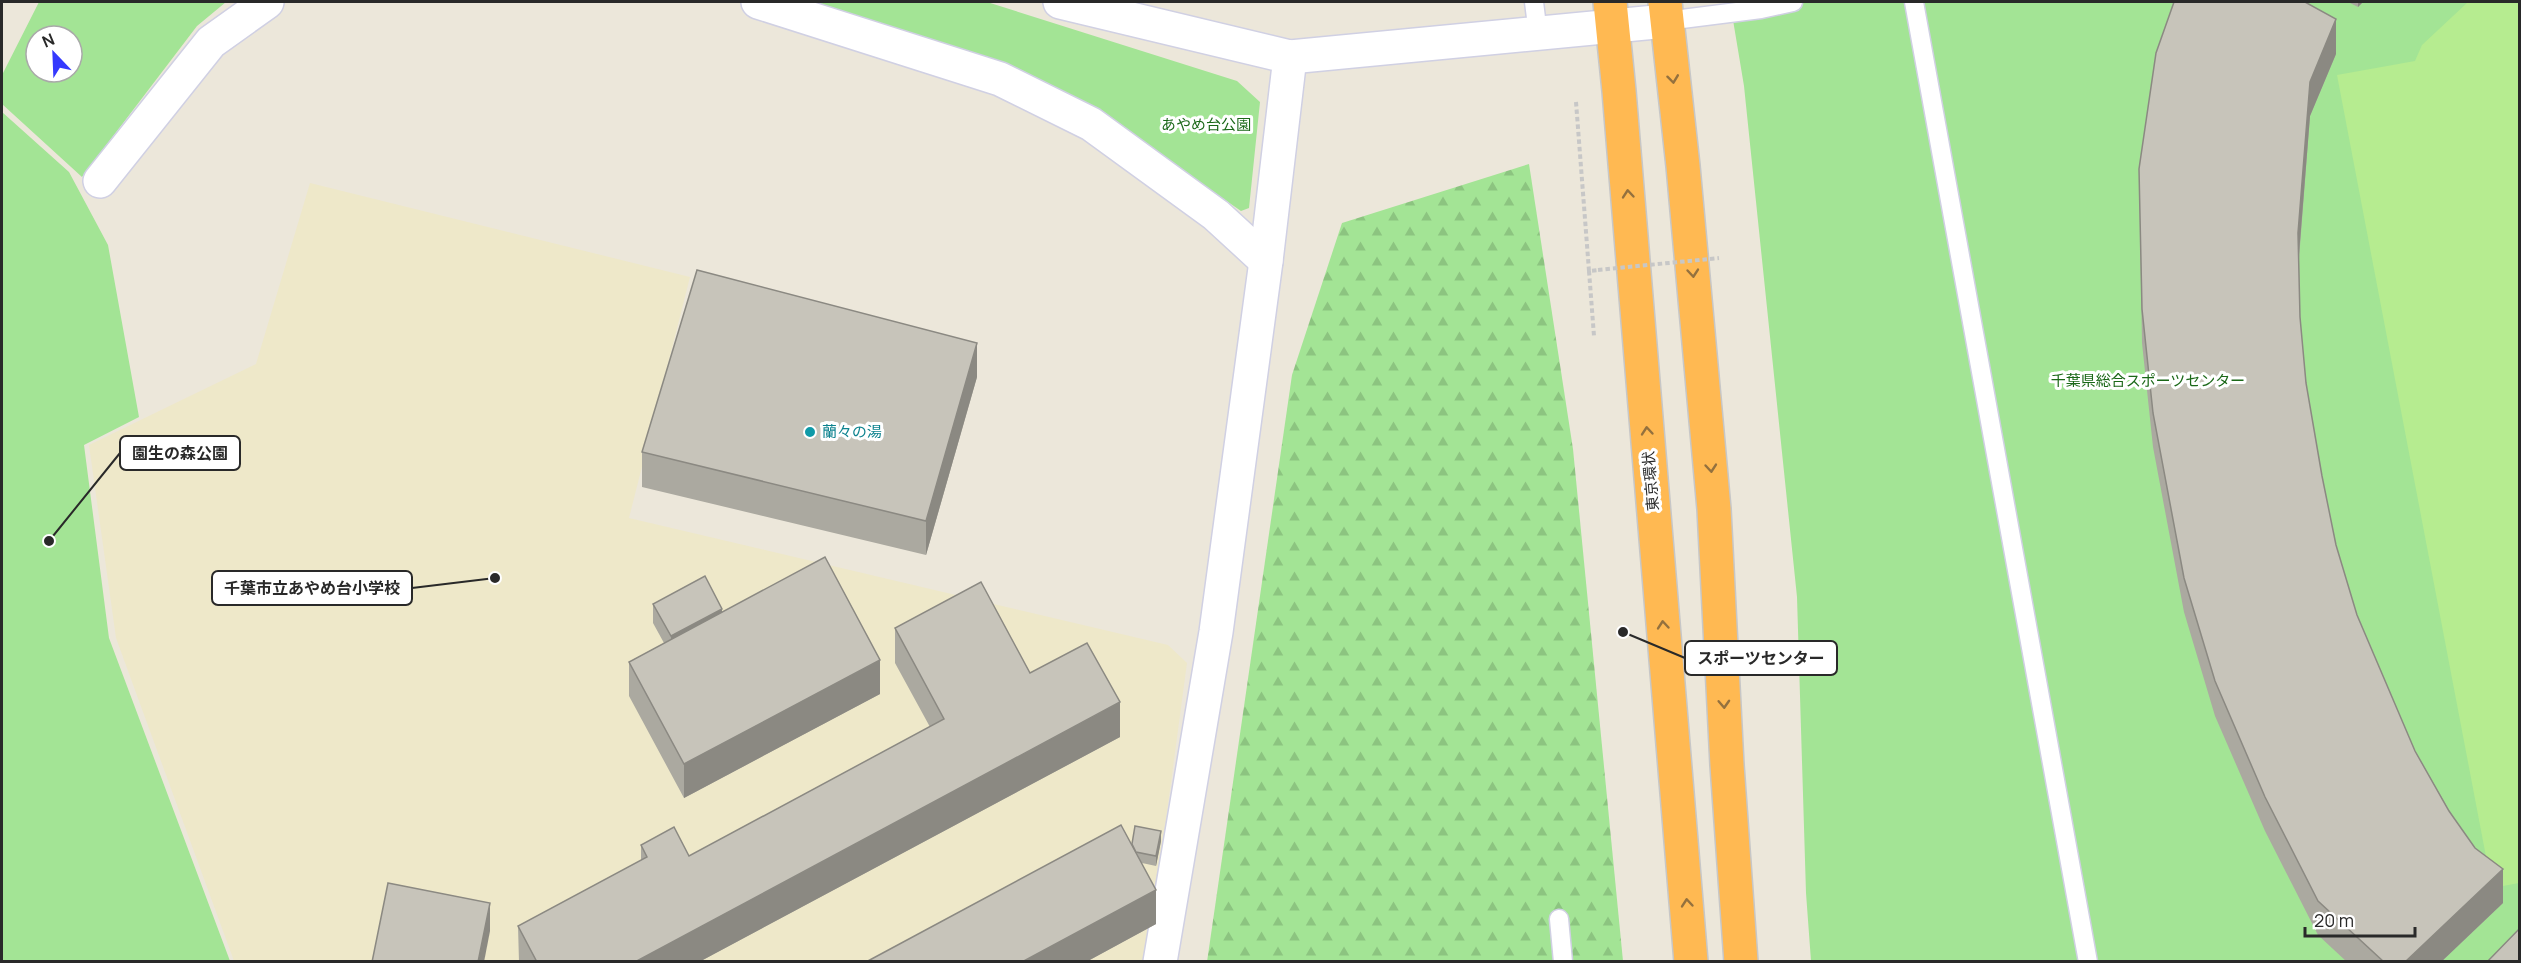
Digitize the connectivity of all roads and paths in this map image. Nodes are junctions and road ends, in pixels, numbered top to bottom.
1 (267, 2) edge
2 (758, 2) edge
3 (1060, 2) edge
4 (1534, 2) edge
5 (1793, 2) edge
6 (1914, 2) edge
7 (1665, 11) edge
8 (1612, 14) edge
9 (1538, 34) junction
10 (1290, 57) junction
11 (1576, 102) dead end
12 (100, 182) dead end
13 (1719, 258) dead end
14 (1266, 261) junction
15 (1589, 271) junction
16 (1594, 336) dead end
17 (1559, 919) dead end
18 (1160, 962) edge
19 (1563, 962) edge
20 (1691, 962) edge
21 (1741, 962) edge
22 (2088, 962) edge

1 - 12 street
2 - 14 street
3 - 10 street
4 - 9 lane
5 - 7 lane
6 - 22 lane
7 - 8 street
7 -> 21 highway
8 - 9 street
20 -> 8 highway, 東京環状
9 - 10 street
10 - 14 street
11 - 15 path
13 - 15 path, bridge
14 - 18 street
15 - 16 path
17 - 19 lane

